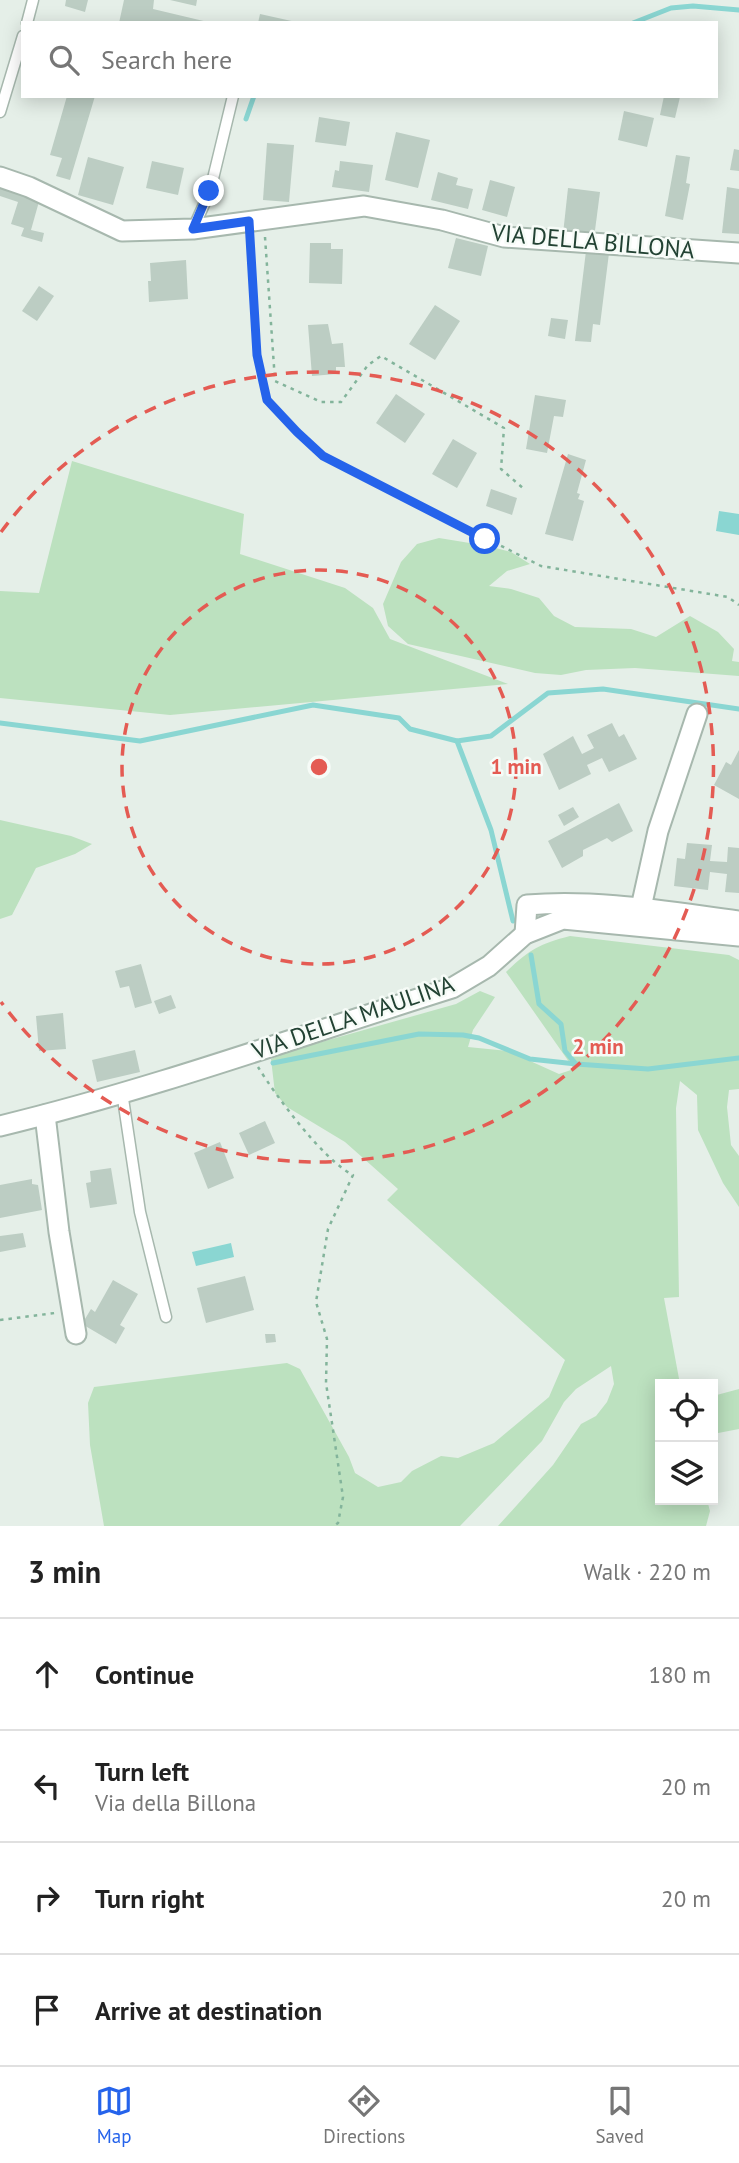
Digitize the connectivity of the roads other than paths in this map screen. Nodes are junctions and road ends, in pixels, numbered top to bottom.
1 (33, 0) edge
2 (28, 21) edge
3 (21, 43) edge
4 (232, 98) edge
5 (0, 112) edge
6 (0, 177) edge
7 (193, 229) junction
8 (739, 253) edge
9 (697, 714) dead end
10 (639, 917) junction
11 (739, 921) edge
12 (739, 936) edge
13 (121, 1092) junction
14 (45, 1115) junction
15 (0, 1126) edge
16 (166, 1317) dead end
17 (76, 1334) dead end

1 - 2 lane
3 - 5 lane
4 - 7 lane
6 - 7 street, VIA DELLA BILLONA
7 - 8 street, VIA DELLA BILLONA
9 - 10 street
10 - 11 street
10 - 12 street, VIA DELLA MAULINA
10 - 13 street, VIA DELLA MAULINA
13 - 14 street, VIA DELLA MAULINA
13 - 16 lane
14 - 15 street, VIA DELLA MAULINA
14 - 17 street

